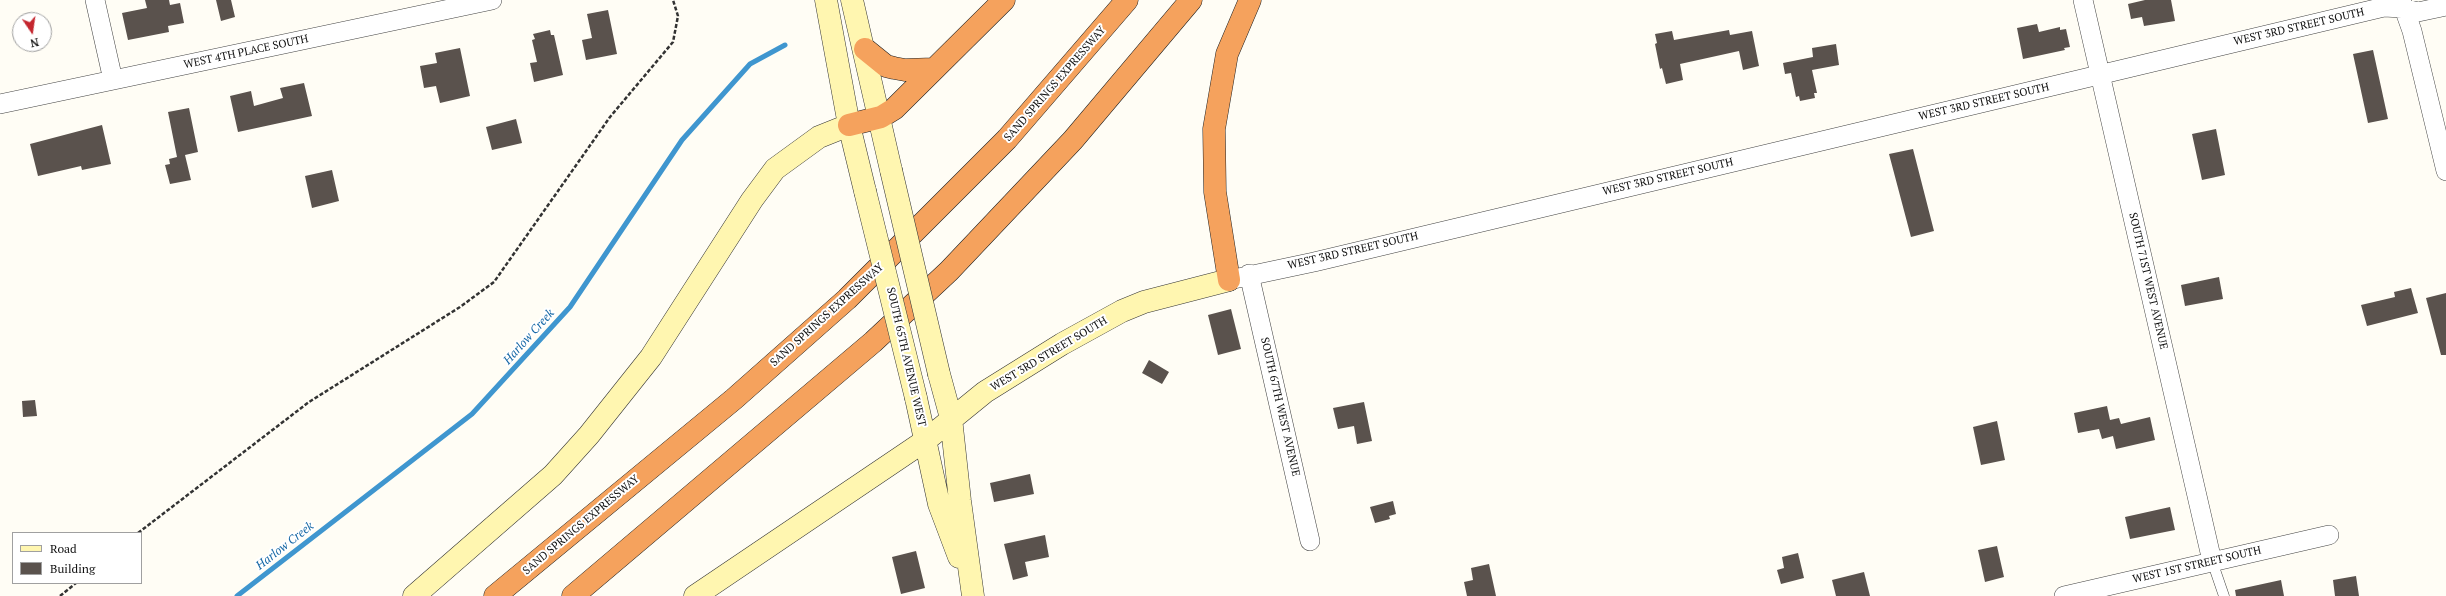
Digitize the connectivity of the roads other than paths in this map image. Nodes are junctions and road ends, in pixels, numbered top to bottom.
1 (95, 0) edge
2 (492, 0) edge
3 (826, 0) edge
4 (852, 0) edge
5 (1004, 0) edge
6 (1127, 0) edge
7 (1191, 0) edge
8 (1250, 0) edge
9 (2083, 0) edge
10 (2401, 4) edge
11 (2446, 6) edge
12 (865, 49) junction
13 (933, 69) junction
14 (2101, 74) junction
15 (113, 80) junction
16 (0, 104) edge
17 (880, 117) junction
18 (849, 125) junction
19 (2446, 171) edge
20 (1239, 277) junction
21 (951, 418) junction
22 (926, 440) junction
23 (2329, 535) dead end
24 (1310, 541) dead end
25 (2212, 561) junction
26 (973, 595) edge
27 (414, 596) edge
28 (495, 596) edge
29 (573, 596) edge
30 (695, 596) edge
31 (2064, 596) edge
32 (2224, 596) edge

1 - 15 street
2 - 15 street, WEST 4TH PLACE SOUTH
3 - 18 main road, SOUTH 65TH AVENUE WEST
4 - 12 main road, SOUTH 65TH AVENUE WEST
5 - 13 highway
6 - 28 highway, SAND SPRINGS EXPRESSWAY
7 - 29 highway
8 - 20 highway
9 - 14 street, SOUTH 71ST WEST AVENUE
10 - 11 street, WEST 3RD STREET SOUTH
10 - 14 street, WEST 3RD STREET SOUTH
10 - 19 street
12 - 13 highway
12 - 17 main road, SOUTH 65TH AVENUE WEST
13 - 17 highway
14 - 20 street, WEST 3RD STREET SOUTH
14 - 25 street, SOUTH 71ST WEST AVENUE
15 - 16 street, WEST 4TH PLACE SOUTH
17 - 18 highway
17 - 21 main road, SOUTH 65TH AVENUE WEST, bridge
18 - 22 main road, SOUTH 65TH AVENUE WEST, bridge
18 - 27 main road
20 - 21 main road, WEST 3RD STREET SOUTH
20 - 24 street, SOUTH 67TH WEST AVENUE
21 - 22 main road, WEST 3RD STREET SOUTH
21 - 26 main road, SOUTH 65TH AVENUE WEST
22 - 26 main road, SOUTH 65TH AVENUE WEST
22 - 30 main road, WEST 3RD STREET SOUTH
23 - 25 street, WEST 1ST STREET SOUTH
25 - 31 street, WEST 1ST STREET SOUTH
25 - 32 lane

